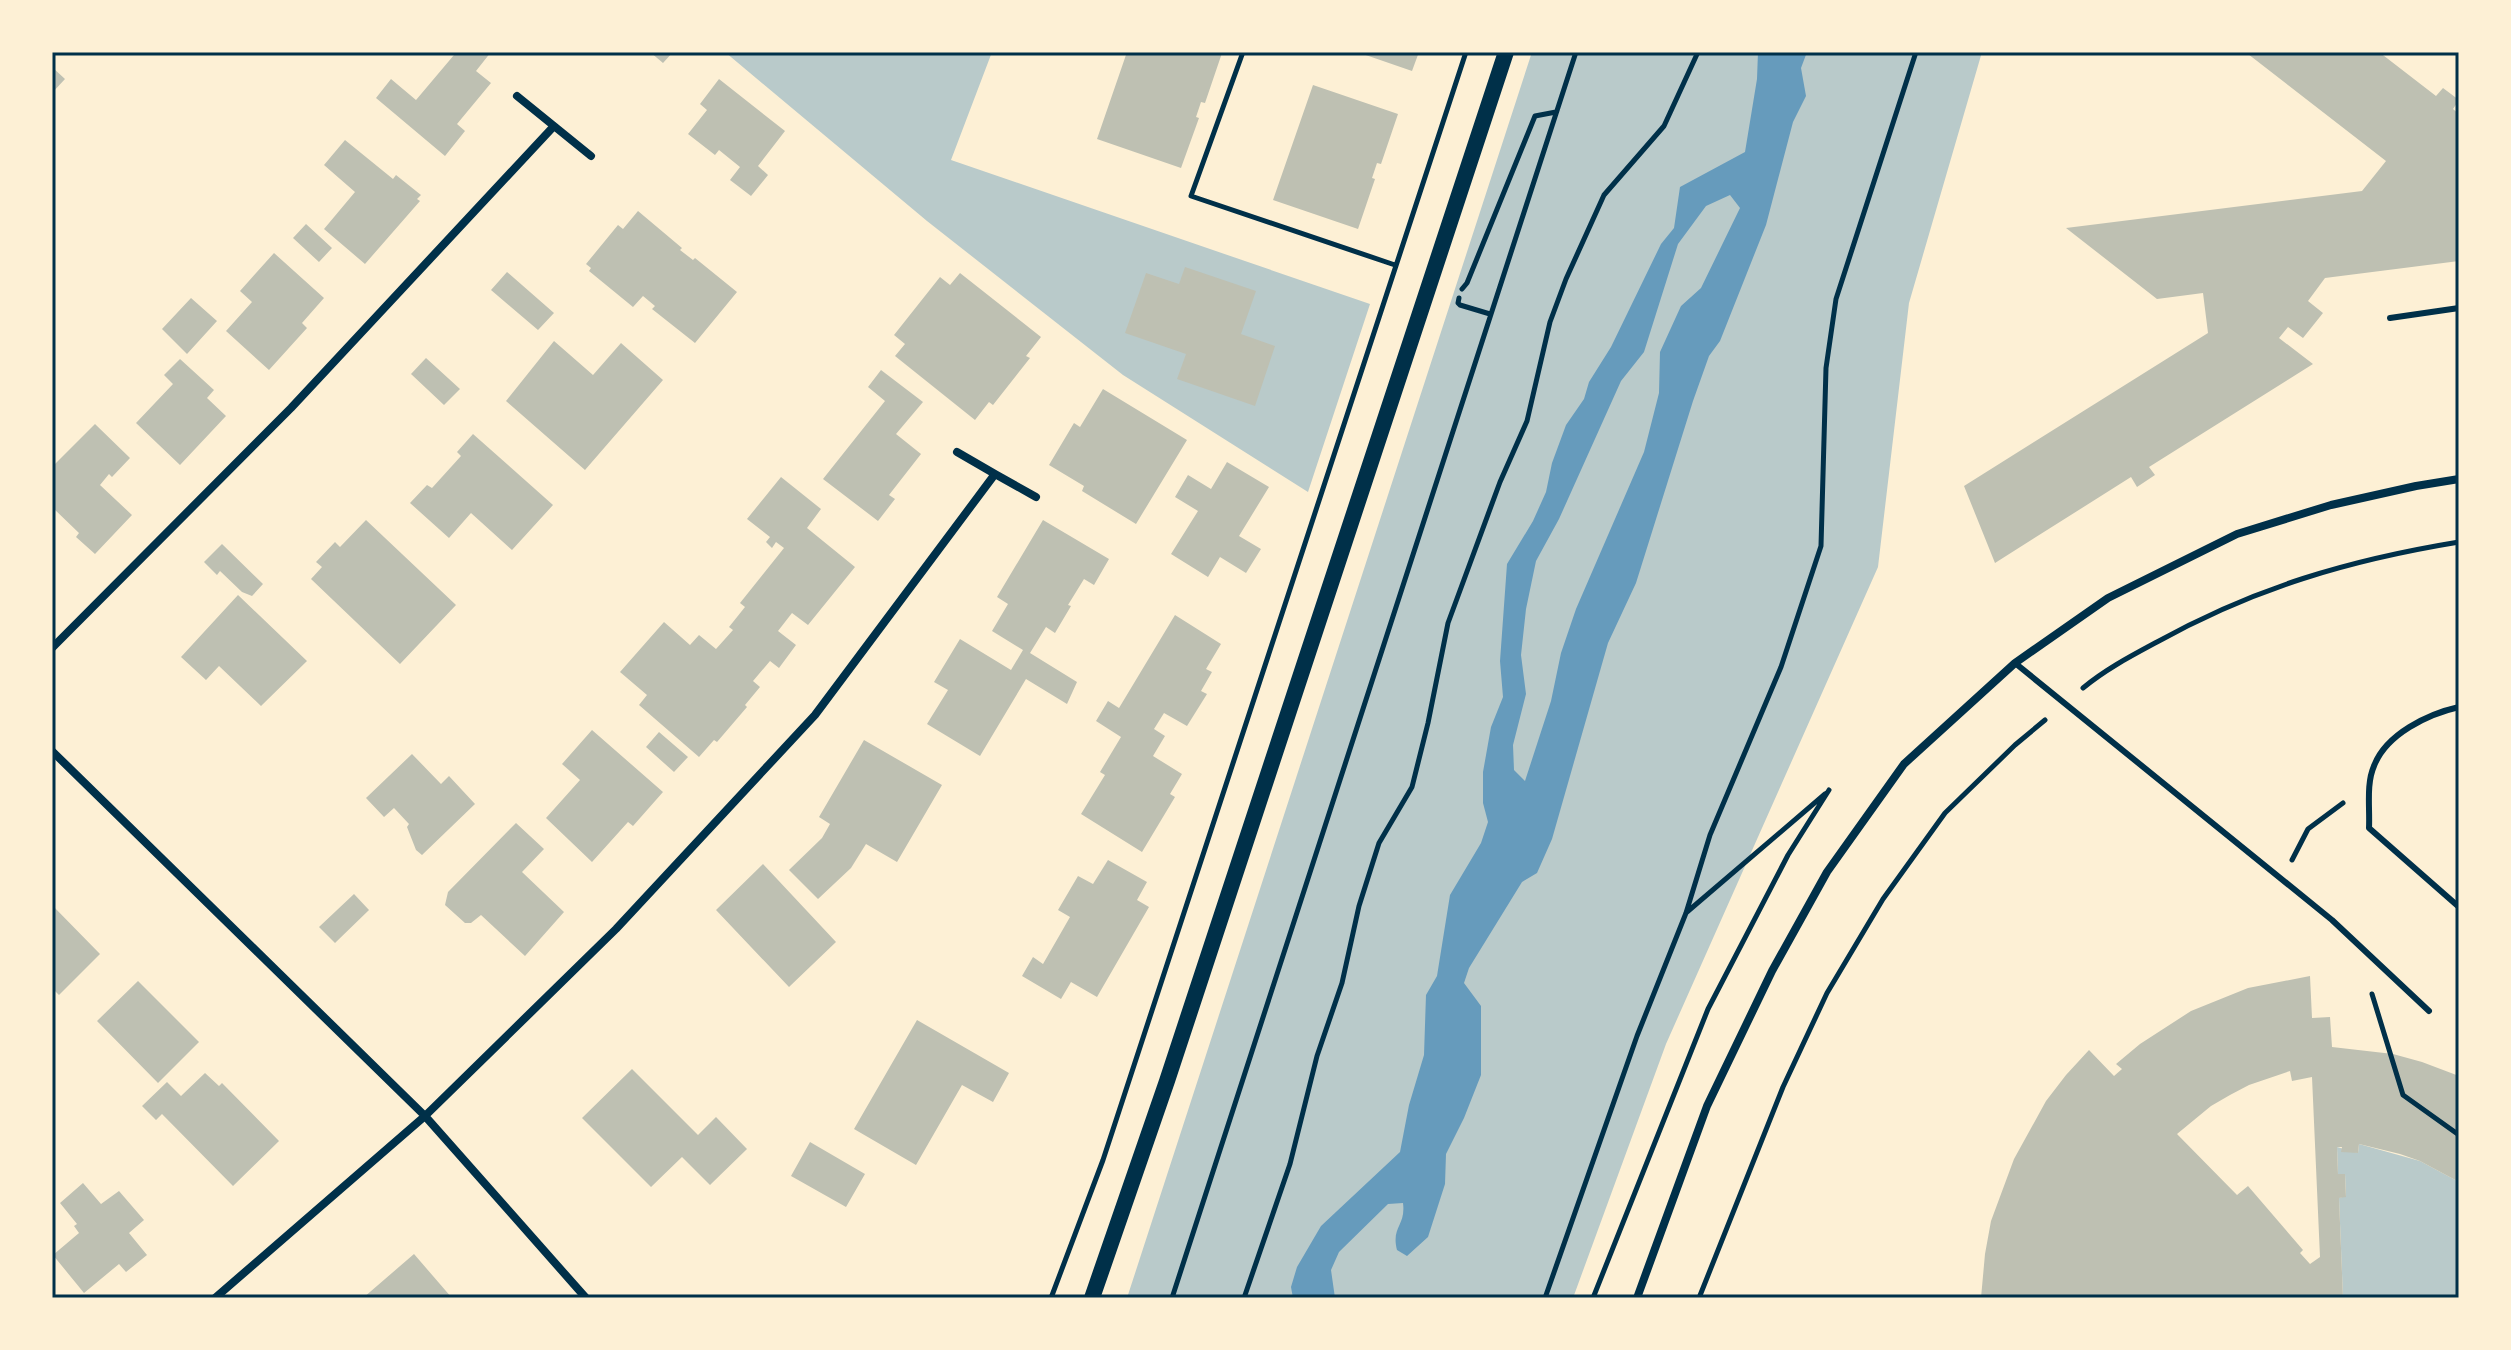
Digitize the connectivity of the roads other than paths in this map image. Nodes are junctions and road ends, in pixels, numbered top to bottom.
1 (1506, 52) edge
2 (517, 96) dead end
3 (554, 126) junction
4 (591, 156) dead end
5 (2459, 308) edge
6 (2390, 318) dead end
7 (957, 452) dead end
8 (995, 474) junction
9 (2459, 479) edge
10 (1036, 497) dead end
11 (52, 648) edge
12 (2015, 663) junction
13 (2459, 707) edge
14 (52, 751) edge
15 (2459, 907) edge
16 (2429, 1011) dead end
17 (425, 1116) junction
18 (215, 1298) edge
19 (586, 1298) edge
20 (1092, 1298) edge
21 (1637, 1298) edge

1 - 20 main road
2 - 3 street
3 - 4 street
3 - 11 street
5 - 6 lane
7 - 8 street
8 - 10 street
8 - 17 street
9 - 12 street
12 - 16 lane
12 - 21 street
13 - 15 lane
14 - 17 street
17 - 18 street
17 - 19 street

